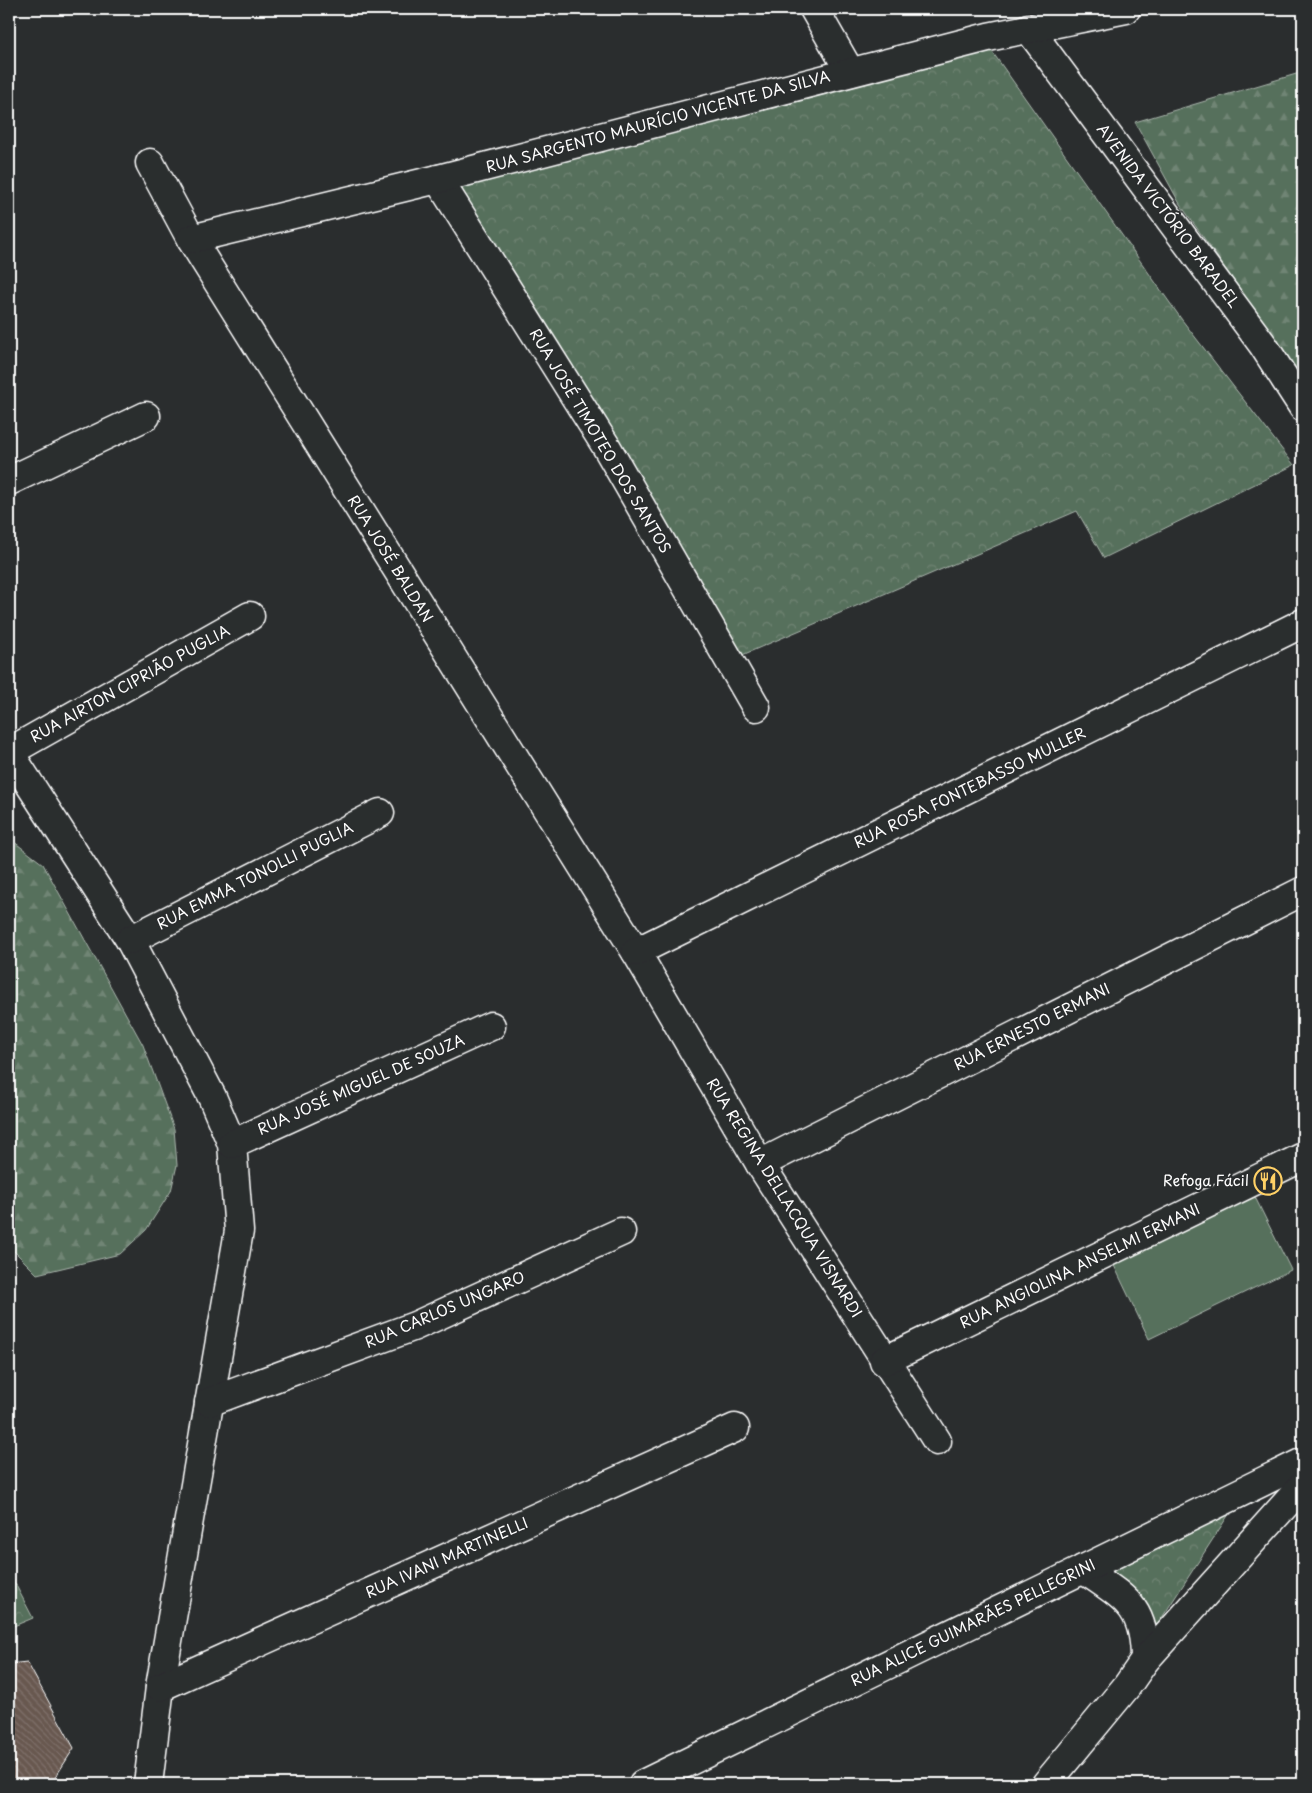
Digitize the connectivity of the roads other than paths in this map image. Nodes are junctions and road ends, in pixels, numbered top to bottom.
1 (814, 9) edge
2 (1126, 9) edge
3 (1028, 28) junction
4 (850, 72) junction
5 (150, 163) dead end
6 (438, 179) junction
7 (191, 239) junction
8 (1303, 407) edge
9 (146, 416) dead end
10 (9, 481) edge
11 (250, 616) dead end
12 (1303, 623) edge
13 (756, 707) dead end
14 (9, 752) edge
15 (380, 813) dead end
16 (1303, 891) edge
17 (130, 940) junction
18 (636, 952) junction
19 (491, 1026) dead end
20 (232, 1144) junction
21 (1303, 1157) edge
22 (760, 1164) junction
23 (621, 1232) dead end
24 (884, 1361) junction
25 (209, 1402) junction
26 (735, 1428) dead end
27 (936, 1441) dead end
28 (1303, 1462) edge
29 (1303, 1485) edge
30 (1083, 1569) junction
31 (1145, 1660) junction
32 (160, 1687) junction
33 (1069, 1771) edge
34 (148, 1784) edge
35 (643, 1784) edge
36 (1046, 1784) edge

1 - 4 street
2 - 3 street, RUA SARGENTO MAURÍCIO VICENTE DA SILVA
3 - 4 street, RUA SARGENTO MAURÍCIO VICENTE DA SILVA
3 - 8 street, AVENIDA VICTÓRIO BARADEL
4 - 6 street, RUA SARGENTO MAURÍCIO VICENTE DA SILVA
5 - 7 street, RUA JOSÉ BALDAN
6 - 7 street, RUA SARGENTO MAURÍCIO VICENTE DA SILVA
6 - 13 street, RUA JOSÉ TIMOTEO DOS SANTOS
7 - 18 street, RUA JOSÉ BALDAN
9 - 10 street
11 - 14 street, RUA AIRTON CIPRIÃO PUGLIA
12 - 18 street, RUA ROSA FONTEBASSO MULLER
14 - 17 street
15 - 17 street, RUA EMMA TONOLLI PUGLIA
16 - 22 street, RUA ERNESTO ERMANI
17 - 20 street
18 - 22 street, RUA REGINA DELLACQUA VISNARDI
19 - 20 street, RUA JOSÉ MIGUEL DE SOUZA
20 - 25 street
21 - 24 street, RUA ANGIOLINA ANSELMI ERMANI
22 - 24 street, RUA REGINA DELLACQUA VISNARDI
23 - 25 street, RUA CARLOS UNGARO
24 - 27 street, RUA REGINA DELLACQUA VISNARDI
25 - 32 street
26 - 32 street, RUA IVANI MARTINELLI
28 - 30 street, RUA ALICE GUIMARÃES PELLEGRINI
29 - 31 street
30 - 31 street
30 - 35 street, RUA ALICE GUIMARÃES PELLEGRINI
31 - 33 street
32 - 34 street
33 - 36 street

